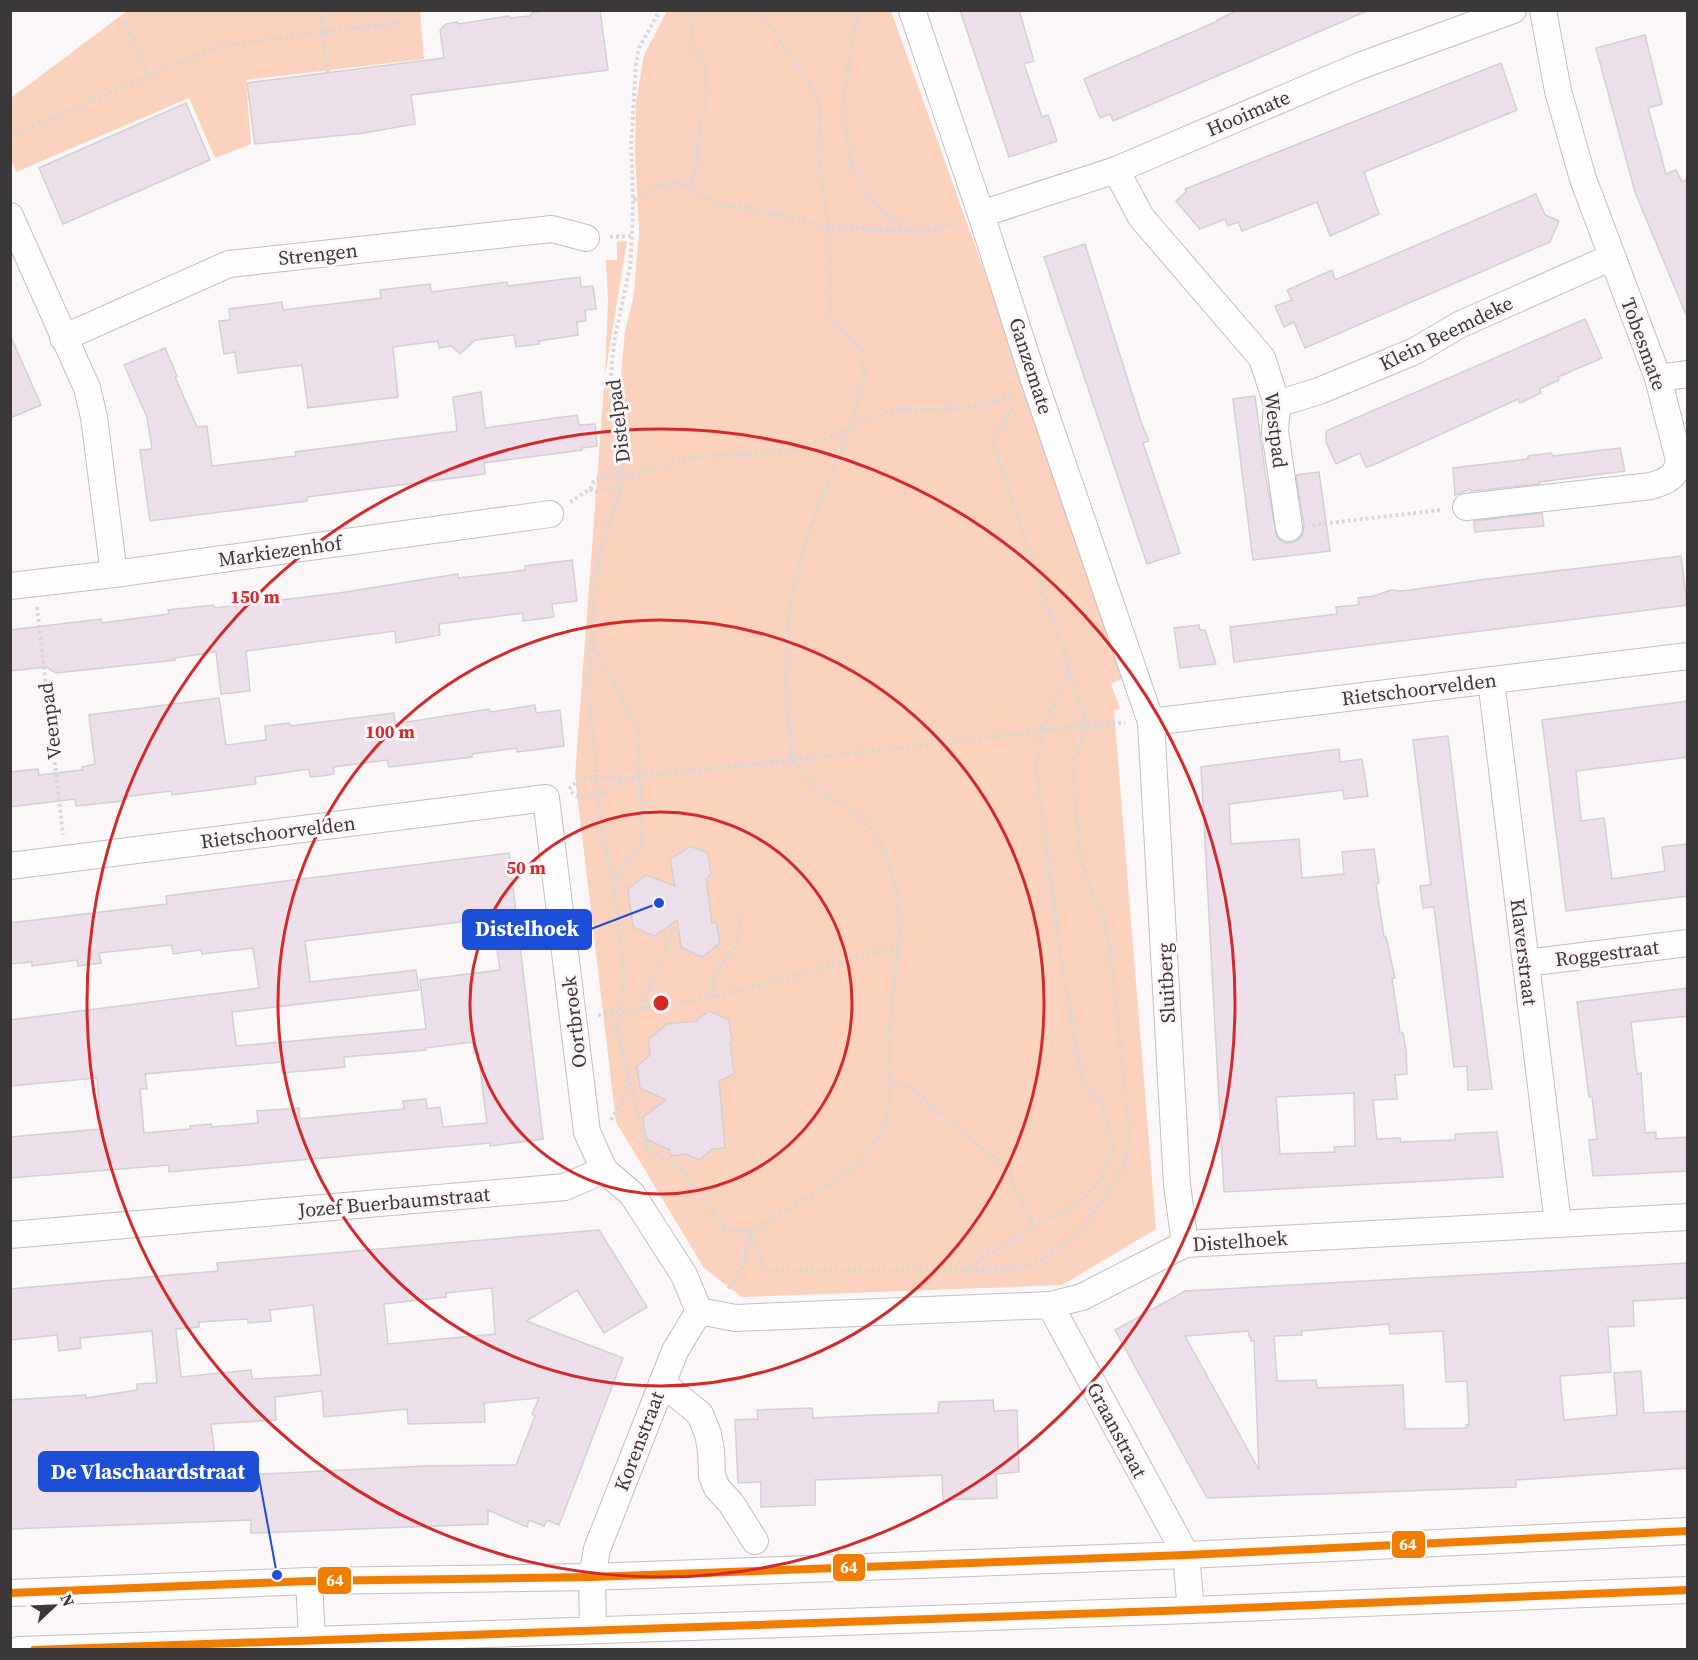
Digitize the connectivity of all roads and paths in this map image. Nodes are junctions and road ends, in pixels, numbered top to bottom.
1 (323, 10) edge
2 (660, 10) edge
3 (694, 10) edge
4 (859, 10) edge
5 (912, 10) edge
6 (1513, 10) edge
7 (1543, 10) edge
8 (763, 12) edge
9 (125, 21) dead end
10 (404, 22) dead end
11 (322, 33) junction
12 (328, 74) dead end
13 (149, 76) junction
14 (10, 136) edge
15 (1116, 170) junction
16 (690, 188) junction
17 (633, 200) junction
18 (981, 214) junction
19 (10, 216) edge
20 (829, 227) junction
21 (913, 232) junction
22 (586, 238) dead end
23 (1612, 257) junction
24 (63, 338) junction
25 (1688, 375) edge
26 (1658, 378) junction
27 (1277, 404) junction
28 (851, 426) junction
29 (624, 478) junction
30 (590, 489) junction
31 (1466, 507) joint
32 (550, 514) joint
33 (1289, 528) joint
34 (114, 574) junction
35 (22, 584) edge
36 (592, 642) junction
37 (1688, 656) edge
38 (1069, 667) junction
39 (1491, 680) junction
40 (1151, 722) junction
41 (1087, 725) junction
42 (1042, 731) junction
43 (792, 760) junction
44 (640, 776) junction
45 (596, 777) junction
46 (622, 780) junction
47 (557, 794) junction
48 (597, 794) junction
49 (66, 859) junction
50 (10, 866) edge
51 (614, 878) junction
52 (740, 915) dead end
53 (674, 928) dead end
54 (1688, 943) edge
55 (898, 948) junction
56 (1526, 963) junction
57 (714, 996) junction
58 (642, 1009) junction
59 (618, 1013) junction
60 (629, 1074) junction
61 (891, 1081) junction
62 (587, 1132) junction
63 (604, 1170) junction
64 (1688, 1217) edge
65 (1558, 1224) junction
66 (1034, 1227) junction
67 (750, 1232) junction
68 (10, 1235) edge
69 (1185, 1244) junction
70 (963, 1270) junction
71 (1050, 1305) junction
72 (699, 1311) junction
73 (662, 1383) junction
74 (1688, 1531) edge
75 (755, 1541) dead end
76 (1186, 1555) junction
77 (592, 1577) junction
78 (309, 1581) junction
79 (1688, 1590) edge
80 (10, 1593) edge
81 (1191, 1610) junction
82 (593, 1630) junction
83 (313, 1644) edge
84 (19, 1650) edge

1 - 11 path
2 - 17 path, Distelpad
3 - 16 path
4 - 21 path
5 - 18 street, Ganzemate
6 - 15 street, Hooimate
7 - 23 street, Tobesmate
8 - 20 path
9 - 13 path
10 - 11 path
11 - 12 path
11 - 13 path
13 - 14 path
15 - 18 street, Hooimate
15 - 27 street, Westpad
16 - 17 path
16 - 20 path
17 - 29 path, Distelpad
18 - 21 path
18 - 40 street, Ganzemate
19 - 24 street
20 - 21 path
20 - 28 path
22 - 24 street, Strengen
23 - 26 street, Tobesmate
23 - 27 street, Klein Beemdeke
24 - 34 street
25 - 26 street
26 - 31 street, Tobesmate
27 - 33 street, Westpad
28 - 29 path
28 - 38 path
28 - 43 path
29 - 30 path
29 - 30 path
29 - 36 path, Distelpad
30 - 32 path
31 - 33 path
32 - 34 street, Markiezenhof
34 - 35 street, Markiezenhof
35 - 49 path, Veenpad
36 - 44 path
36 - 45 path, Distelpad
37 - 39 street, Rietschoorvelden
38 - 41 path
38 - 42 path
39 - 40 street, Rietschoorvelden
39 - 56 street, Klaverstraat
40 - 41 path
40 - 69 street, Sluitberg
41 - 42 path
41 - 70 path
42 - 43 path
42 - 66 path
43 - 44 path
43 - 55 path
44 - 46 path
44 - 51 path
45 - 46 path
45 - 47 path
45 - 48 path, Distelpad
46 - 48 path
47 - 48 path
47 - 49 street, Rietschoorvelden
47 - 62 street, Oortbroek
48 - 51 path, Distelpad
49 - 50 street, Rietschoorvelden
51 - 59 path, Distelpad
52 - 57 path
53 - 58 path
54 - 56 street, Roggestraat
55 - 57 path
55 - 61 path
56 - 65 street, Klaverstraat
57 - 58 path
58 - 59 path
59 - 60 path, Distelpad
60 - 62 path
60 - 67 path, Distelpad
61 - 66 path
61 - 67 path
62 - 63 street, Oortbroek
63 - 68 street, Jozef Buerbaumstraat
63 - 72 street
64 - 65 street, Distelhoek
65 - 69 street, Distelhoek
66 - 70 path
67 - 70 path
67 - 72 path
69 - 71 street, Distelhoek
71 - 72 street, Distelhoek
71 - 76 street, Graanstraat
72 - 73 street, Korenstraat
73 - 75 street
73 - 77 street, Korenstraat
74 - 76 street
76 - 77 street
76 - 81 street
77 - 78 street
77 - 82 street, Korenstraat
78 - 80 street
78 - 83 street
79 - 81 street
81 - 82 street
82 - 83 street
83 - 84 street

